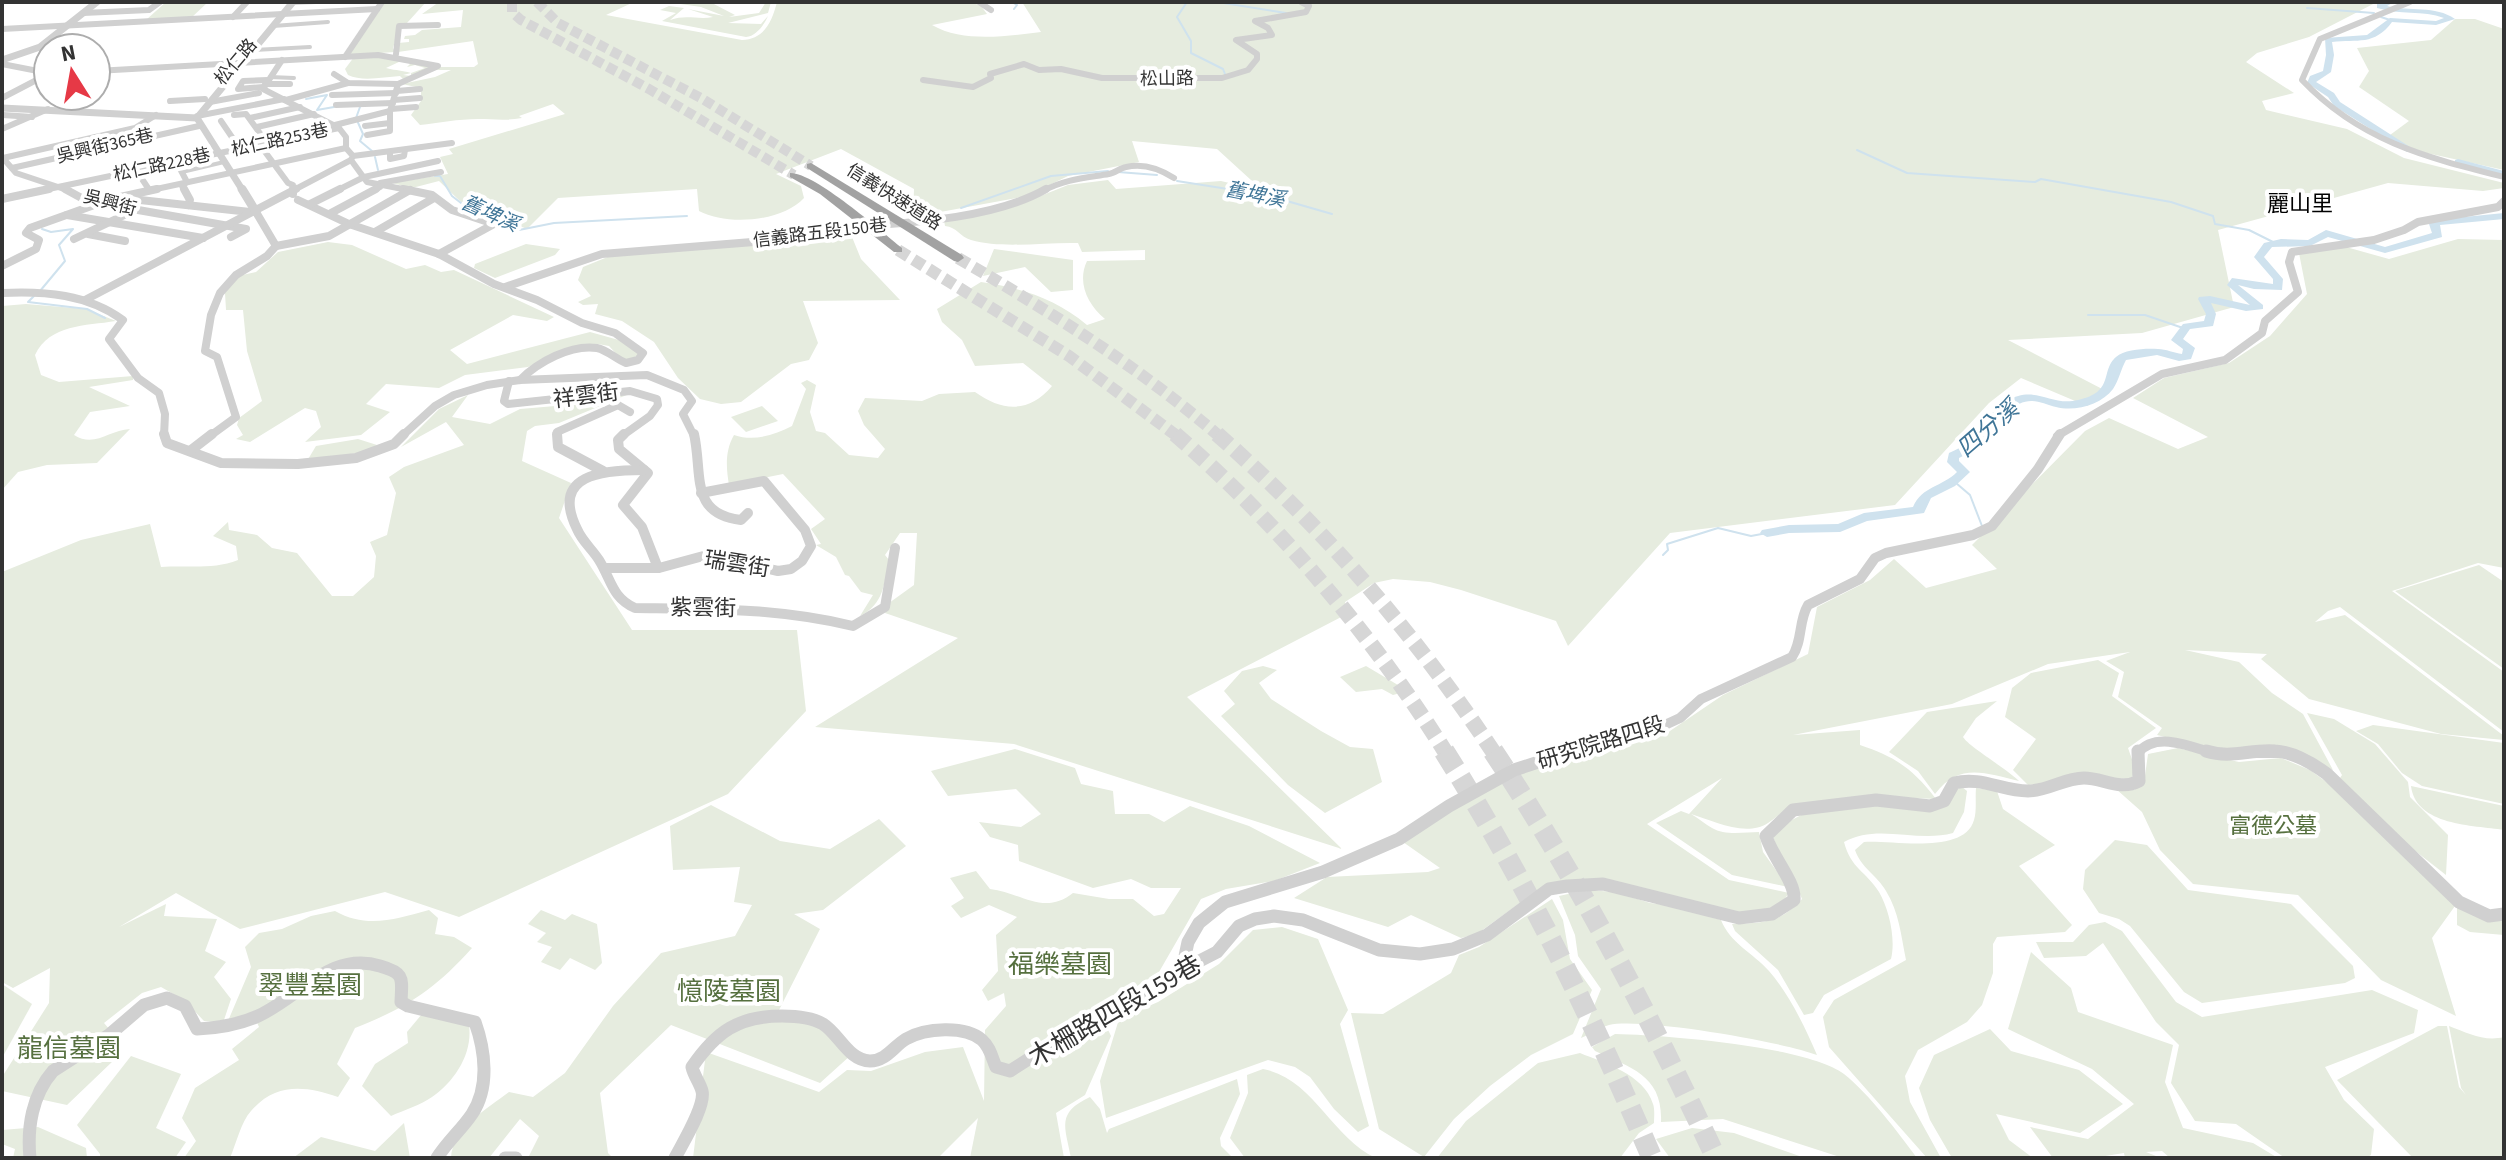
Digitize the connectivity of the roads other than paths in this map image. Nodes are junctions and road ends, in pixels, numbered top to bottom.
1 (99, 2) edge
2 (247, 2) edge
3 (290, 2) edge
4 (316, 2) edge
5 (382, 2) edge
6 (979, 2) edge
7 (1301, 2) edge
8 (2410, 2) edge
9 (159, 3) edge
10 (377, 9) junction
11 (991, 10) dead end
12 (83, 13) junction
13 (279, 14) junction
14 (233, 17) junction
15 (328, 22) dead end
16 (69, 25) junction
17 (438, 25) dead end
18 (273, 26) junction
19 (2, 29) edge
20 (310, 47) dead end
21 (253, 50) junction
22 (378, 55) junction
23 (345, 57) junction
24 (282, 60) junction
25 (2, 62) edge
26 (238, 63) junction
27 (32, 70) edge
28 (112, 70) edge
29 (334, 74) dead end
30 (923, 80) dead end
31 (292, 81) dead end
32 (32, 82) edge
33 (348, 83) junction
34 (267, 84) junction
35 (420, 93) dead end
36 (332, 95) dead end
37 (2, 98) edge
38 (285, 99) junction
39 (394, 99) junction
40 (207, 100) junction
41 (170, 101) dead end
42 (336, 105) dead end
43 (300, 107) junction
44 (416, 107) dead end
45 (2, 108) edge
46 (32, 109) edge
47 (231, 110) junction
48 (42, 112) edge
49 (102, 112) edge
50 (3, 115) edge
51 (156, 115) junction
52 (318, 116) junction
53 (32, 117) junction
54 (250, 118) junction
55 (196, 119) junction
56 (221, 121) dead end
57 (146, 122) junction
58 (337, 126) junction
59 (257, 127) junction
60 (2, 129) edge
61 (366, 130) dead end
62 (158, 134) junction
63 (301, 136) junction
64 (452, 143) dead end
65 (264, 144) junction
66 (438, 147) junction
67 (346, 148) junction
68 (240, 149) junction
69 (221, 152) junction
70 (309, 156) junction
71 (2, 158) edge
72 (352, 158) junction
73 (412, 160) dead end
74 (176, 161) junction
75 (438, 161) junction
76 (224, 162) junction
77 (273, 165) junction
78 (811, 166) tunnel mouth
79 (12, 168) junction
80 (136, 170) junction
81 (420, 171) dead end
82 (182, 172) junction
83 (441, 172) dead end
84 (230, 174) junction
85 (323, 174) junction
86 (363, 174) junction
87 (794, 175) tunnel mouth
88 (2504, 177) edge
89 (1174, 178) dead end
90 (184, 184) junction
91 (379, 185) junction
92 (57, 187) junction
93 (410, 190) junction
94 (849, 190) junction
95 (150, 191) junction
96 (292, 192) junction
97 (129, 195) junction
98 (828, 196) junction
99 (434, 198) junction
100 (2, 199) edge
101 (155, 200) junction
102 (298, 200) junction
103 (2504, 201) edge
104 (97, 203) junction
105 (310, 204) junction
106 (191, 205) junction
107 (134, 211) junction
108 (256, 212) junction
109 (331, 213) junction
110 (65, 215) junction
111 (111, 223) junction
112 (228, 225) junction
113 (347, 226) junction
114 (852, 226) junction
115 (375, 232) junction
116 (85, 233) junction
117 (231, 237) dead end
118 (203, 238) junction
119 (74, 239) dead end
120 (125, 241) dead end
121 (276, 246) junction
122 (898, 250) tunnel mouth
123 (439, 254) junction
124 (958, 258) tunnel mouth
125 (2, 266) edge
126 (505, 287) junction
127 (2, 293) edge
128 (85, 300) junction
129 (520, 380) junction
130 (509, 381) junction
131 (630, 412) dead end
132 (190, 451) junction
133 (644, 470) junction
134 (603, 471) junction
135 (701, 493) junction
136 (748, 513) dead end
137 (895, 548) dead end
138 (604, 568) junction
139 (658, 568) junction
140 (2504, 914) edge
141 (1182, 970) junction
142 (30, 1158) edge
143 (437, 1158) edge
144 (505, 1158) edge
145 (516, 1158) edge
146 (675, 1158) edge

1 - 12 street
2 - 14 street
3 - 4 street
3 - 13 street, 松仁路
5 - 10 street
6 - 11 street
7 - 30 street, 松山路
8 - 88 street
9 - 12 street
10 - 13 street
10 - 23 street
12 - 16 street
13 - 14 street
13 - 18 street, 松仁路
13 - 26 street, 松仁路
14 - 16 street
15 - 18 street
16 - 19 street
16 - 25 street
17 - 22 street
18 - 21 street, 松仁路
20 - 21 street
21 - 26 street, 松仁路
22 - 23 street
22 - 39 street
23 - 24 street
24 - 26 street
24 - 34 street
25 - 27 street
26 - 28 street
26 - 40 street, 松仁路
29 - 33 street
31 - 34 street
32 - 37 street
33 - 38 street, 吳興街365巷
33 - 39 street, 吳興街365巷
34 - 38 street
34 - 40 street
35 - 39 street
36 - 39 street
38 - 43 street
38 - 47 street, 吳興街365巷
39 - 42 street
39 - 44 street
39 - 58 street, 松仁路253巷
39 - 61 street
40 - 41 street
40 - 55 street, 松仁路
43 - 52 street
43 - 54 street
45 - 46 street
47 - 54 street
47 - 55 street, 吳興街365巷
48 - 53 street
49 - 51 street
50 - 53 street
51 - 55 street
51 - 57 street
52 - 58 street
52 - 59 street
52 - 63 street
53 - 60 street
54 - 59 street
55 - 62 street, 吳興街365巷
55 - 69 street
56 - 68 street
57 - 62 street
57 - 71 street
58 - 63 street, 松仁路253巷
58 - 67 street
59 - 65 street
62 - 79 street, 吳興街365巷
63 - 65 street, 松仁路253巷
64 - 66 street
65 - 68 street, 松仁路253巷
65 - 77 street
66 - 72 street
66 - 75 street
67 - 70 street
67 - 72 street
68 - 69 street, 松仁路253巷
69 - 74 street, 松仁路228巷
69 - 76 street
70 - 77 street
70 - 85 street
71 - 79 street, 吳興街
72 - 85 street
72 - 86 street
73 - 86 street
74 - 80 street, 松仁路228巷
74 - 82 street
75 - 81 street
75 - 86 street
76 - 82 street
76 - 84 street
77 - 84 street
77 - 96 street
78 - 94 highway, 信義快速道路
79 - 92 street, 吳興街
80 - 92 street, 松仁路228巷
80 - 95 street
82 - 90 street
83 - 91 street
84 - 90 street
84 - 108 street
85 - 96 street
86 - 91 street
86 - 105 street
87 - 98 highway, 信義快速道路
89 - 114 street, 信義路五段150巷
90 - 95 street
90 - 106 street
91 - 93 street
91 - 109 street
92 - 100 street, 松仁路228巷
92 - 104 street, 吳興街
93 - 99 street
93 - 113 street
94 - 98 highway
94 - 124 highway, 信義快速道路
95 - 97 street
96 - 102 street
96 - 108 street
97 - 101 street
97 - 104 street
98 - 114 highway, 信義快速道路
99 - 115 street
99 - 123 street
101 - 106 street
101 - 107 street
102 - 105 street
102 - 113 street
103 - 141 street, 研究院路四段
104 - 107 street, 吳興街
104 - 110 street
105 - 109 street
106 - 108 street
107 - 111 street
107 - 112 street, 吳興街
108 - 112 street
108 - 121 street
109 - 113 street
110 - 111 street
110 - 125 street
111 - 116 street
111 - 118 street
112 - 117 street
112 - 118 street
113 - 115 street
113 - 121 street
114 - 122 highway, 信義快速道路
114 - 126 street, 信義路五段150巷
115 - 123 street
116 - 119 street
116 - 120 street
118 - 128 street
121 - 132 street
123 - 126 street
126 - 129 street, 祥雲街
127 - 128 street
128 - 132 street
129 - 130 street
129 - 135 street
130 - 132 street
130 - 133 street, 祥雲街
131 - 134 street
133 - 134 street
133 - 139 street
134 - 138 street, 紫雲街
135 - 136 street
135 - 139 street, 瑞雲街
137 - 138 street, 紫雲街
138 - 139 street, 瑞雲街
140 - 141 street, 木柵路四段159巷
141 - 146 street, 木柵路四段159巷
142 - 143 street
144 - 145 street

